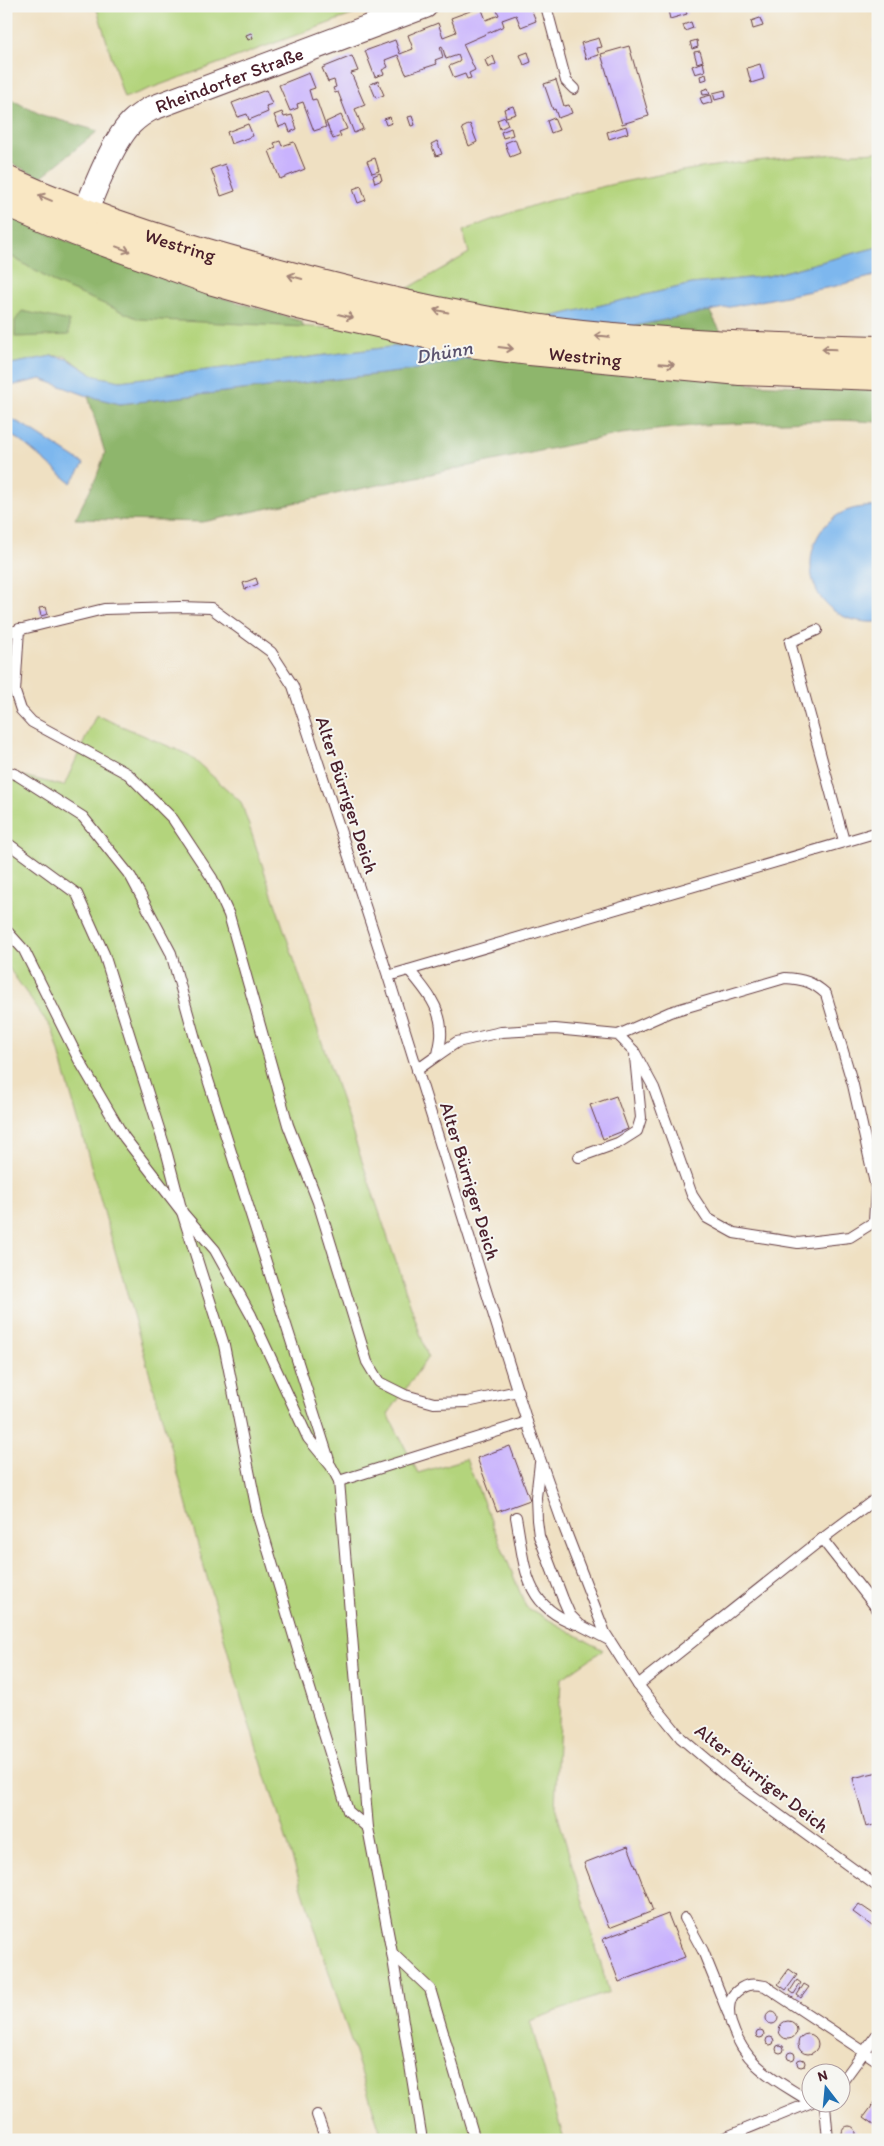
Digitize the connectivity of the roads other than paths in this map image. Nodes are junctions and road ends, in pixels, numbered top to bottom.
1 (425, 6) edge
2 (546, 6) edge
3 (574, 88) dead end
4 (6, 180) edge
5 (6, 202) edge
6 (81, 223) junction
7 (878, 350) edge
8 (739, 358) junction
9 (878, 376) edge
10 (18, 629) junction
11 (816, 630) dead end
12 (6, 633) edge
13 (6, 771) edge
14 (878, 832) edge
15 (844, 841) junction
16 (6, 842) edge
17 (6, 930) edge
18 (409, 970) junction
19 (388, 976) junction
20 (618, 1035) junction
21 (634, 1051) junction
22 (438, 1055) junction
23 (417, 1070) junction
24 (579, 1157) dead end
25 (182, 1212) junction
26 (518, 1391) junction
27 (527, 1422) junction
28 (540, 1459) junction
29 (331, 1466) junction
30 (339, 1481) junction
31 (878, 1498) edge
32 (516, 1517) dead end
33 (822, 1539) junction
34 (878, 1610) edge
35 (580, 1625) junction
36 (610, 1641) junction
37 (638, 1685) junction
38 (368, 1828) junction
39 (878, 1887) edge
40 (684, 1918) dead end
41 (392, 1952) junction
42 (729, 2017) junction
43 (878, 2033) edge
44 (864, 2051) junction
45 (878, 2061) edge
46 (852, 2068) edge
47 (802, 2096) edge
48 (802, 2106) edge
49 (825, 2114) edge
50 (317, 2115) dead end
51 (326, 2140) edge
52 (422, 2140) edge
53 (475, 2140) edge
54 (719, 2140) edge
55 (828, 2140) edge

1 - 6 street, Rheindorfer Straße
2 - 3 lane
6 -> 4 main road, Westring
5 - 6 main road
8 -> 6 main road, Westring
6 -> 8 main road, Westring
7 -> 8 main road, Westring
8 - 9 main road, Westring
10 - 12 lane, Alter Bürriger Deich
10 - 19 lane, Alter Bürriger Deich
10 - 26 lane
11 - 15 lane
13 - 29 lane
14 - 15 lane
15 - 18 lane
16 - 25 lane
17 - 25 lane
18 - 19 lane
18 - 22 lane
19 - 23 lane, Alter Bürriger Deich
20 - 21 lane
20 - 21 lane
20 - 22 lane
21 - 24 lane
22 - 23 lane
23 - 26 lane, Alter Bürriger Deich
25 - 29 lane
25 - 38 lane
26 - 27 lane, Alter Bürriger Deich
27 - 28 lane, Alter Bürriger Deich
27 - 30 lane
28 - 35 lane
28 - 36 lane, Alter Bürriger Deich
29 - 30 lane
30 - 38 lane
31 - 33 lane
32 - 35 lane
33 - 34 lane
33 - 37 lane
35 - 36 lane
36 - 37 lane, Alter Bürriger Deich
37 - 39 lane, Alter Bürriger Deich
38 - 41 lane
40 - 42 lane
41 - 52 lane
41 - 53 lane
42 - 44 lane
42 - 47 lane
43 - 44 lane
44 - 45 lane
44 - 46 lane
48 - 54 lane
49 - 55 lane
50 - 51 lane

